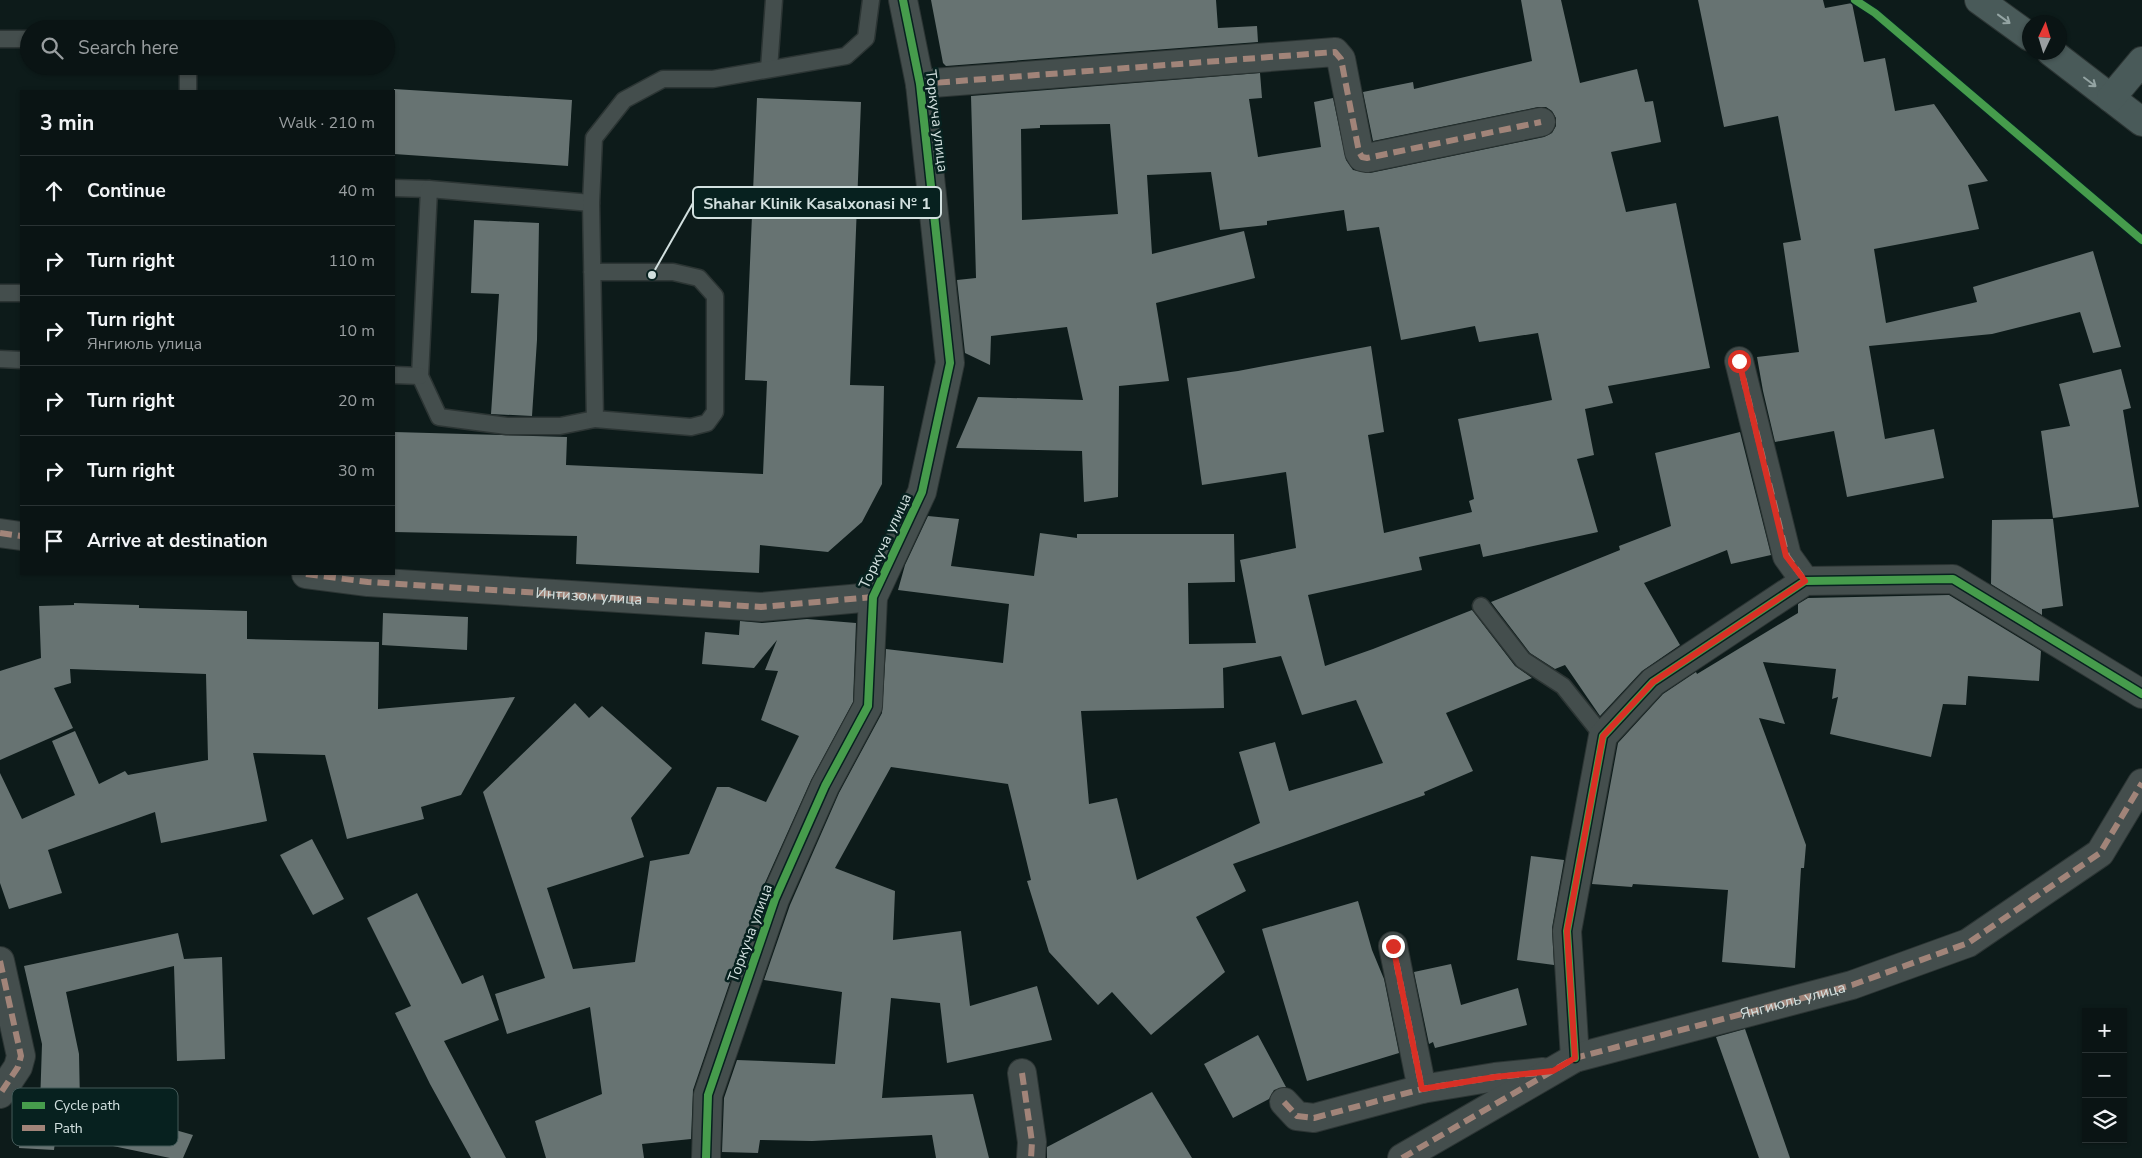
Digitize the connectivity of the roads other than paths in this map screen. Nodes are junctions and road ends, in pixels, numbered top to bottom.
1 (774, 0) edge
2 (871, 0) edge
3 (903, 0) edge
4 (1979, 0) edge
5 (2022, 31) edge
6 (0, 39) edge
7 (20, 39) edge
8 (2061, 60) edge
9 (2142, 60) edge
10 (770, 69) junction
11 (188, 75) edge
12 (920, 84) junction
13 (188, 90) edge
14 (2111, 98) junction
15 (1541, 122) dead end
16 (2142, 122) edge
17 (395, 188) edge
18 (429, 189) junction
19 (591, 203) junction
20 (592, 272) junction
21 (0, 293) edge
22 (20, 293) edge
23 (0, 359) edge
24 (20, 360) edge
25 (1739, 361) dead end
26 (395, 375) edge
27 (420, 376) junction
28 (595, 418) junction
29 (0, 533) edge
30 (20, 536) edge
31 (314, 575) edge
32 (1805, 581) junction
33 (873, 597) junction
34 (1481, 606) dead end
35 (2142, 694) edge
36 (1603, 736) junction
37 (2142, 783) edge
38 (1393, 946) dead end
39 (0, 961) edge
40 (1564, 1065) junction
41 (1022, 1073) dead end
42 (1422, 1089) junction
43 (0, 1094) edge
44 (1284, 1102) dead end
45 (706, 1158) edge
46 (1031, 1158) edge
47 (1402, 1158) edge

1 - 10 lane
2 - 10 lane
3 - 12 street, Торкуча улица
4 -> 5 main road
6 - 7 lane
8 -> 14 main road
9 - 14 main road
10 - 19 lane
11 - 13 lane
12 - 15 street
12 - 33 street, Торкуча улица
14 - 16 main road
17 - 18 lane
18 - 19 lane
18 - 27 lane
19 - 20 lane
20 - 28 lane
20 - 28 lane
21 - 22 lane
23 - 24 lane
25 - 32 street
26 - 27 lane
27 - 28 lane
29 - 30 street
31 - 33 street, Интизом улица
32 - 35 street
32 - 36 street
33 - 45 street, Торкуча улица
34 - 36 lane
36 - 40 street
37 - 40 street, Янгиюль улица
38 - 42 street
39 - 43 street
40 - 42 street
40 - 47 street, Янгиюль улица
41 - 46 street
42 - 44 street

